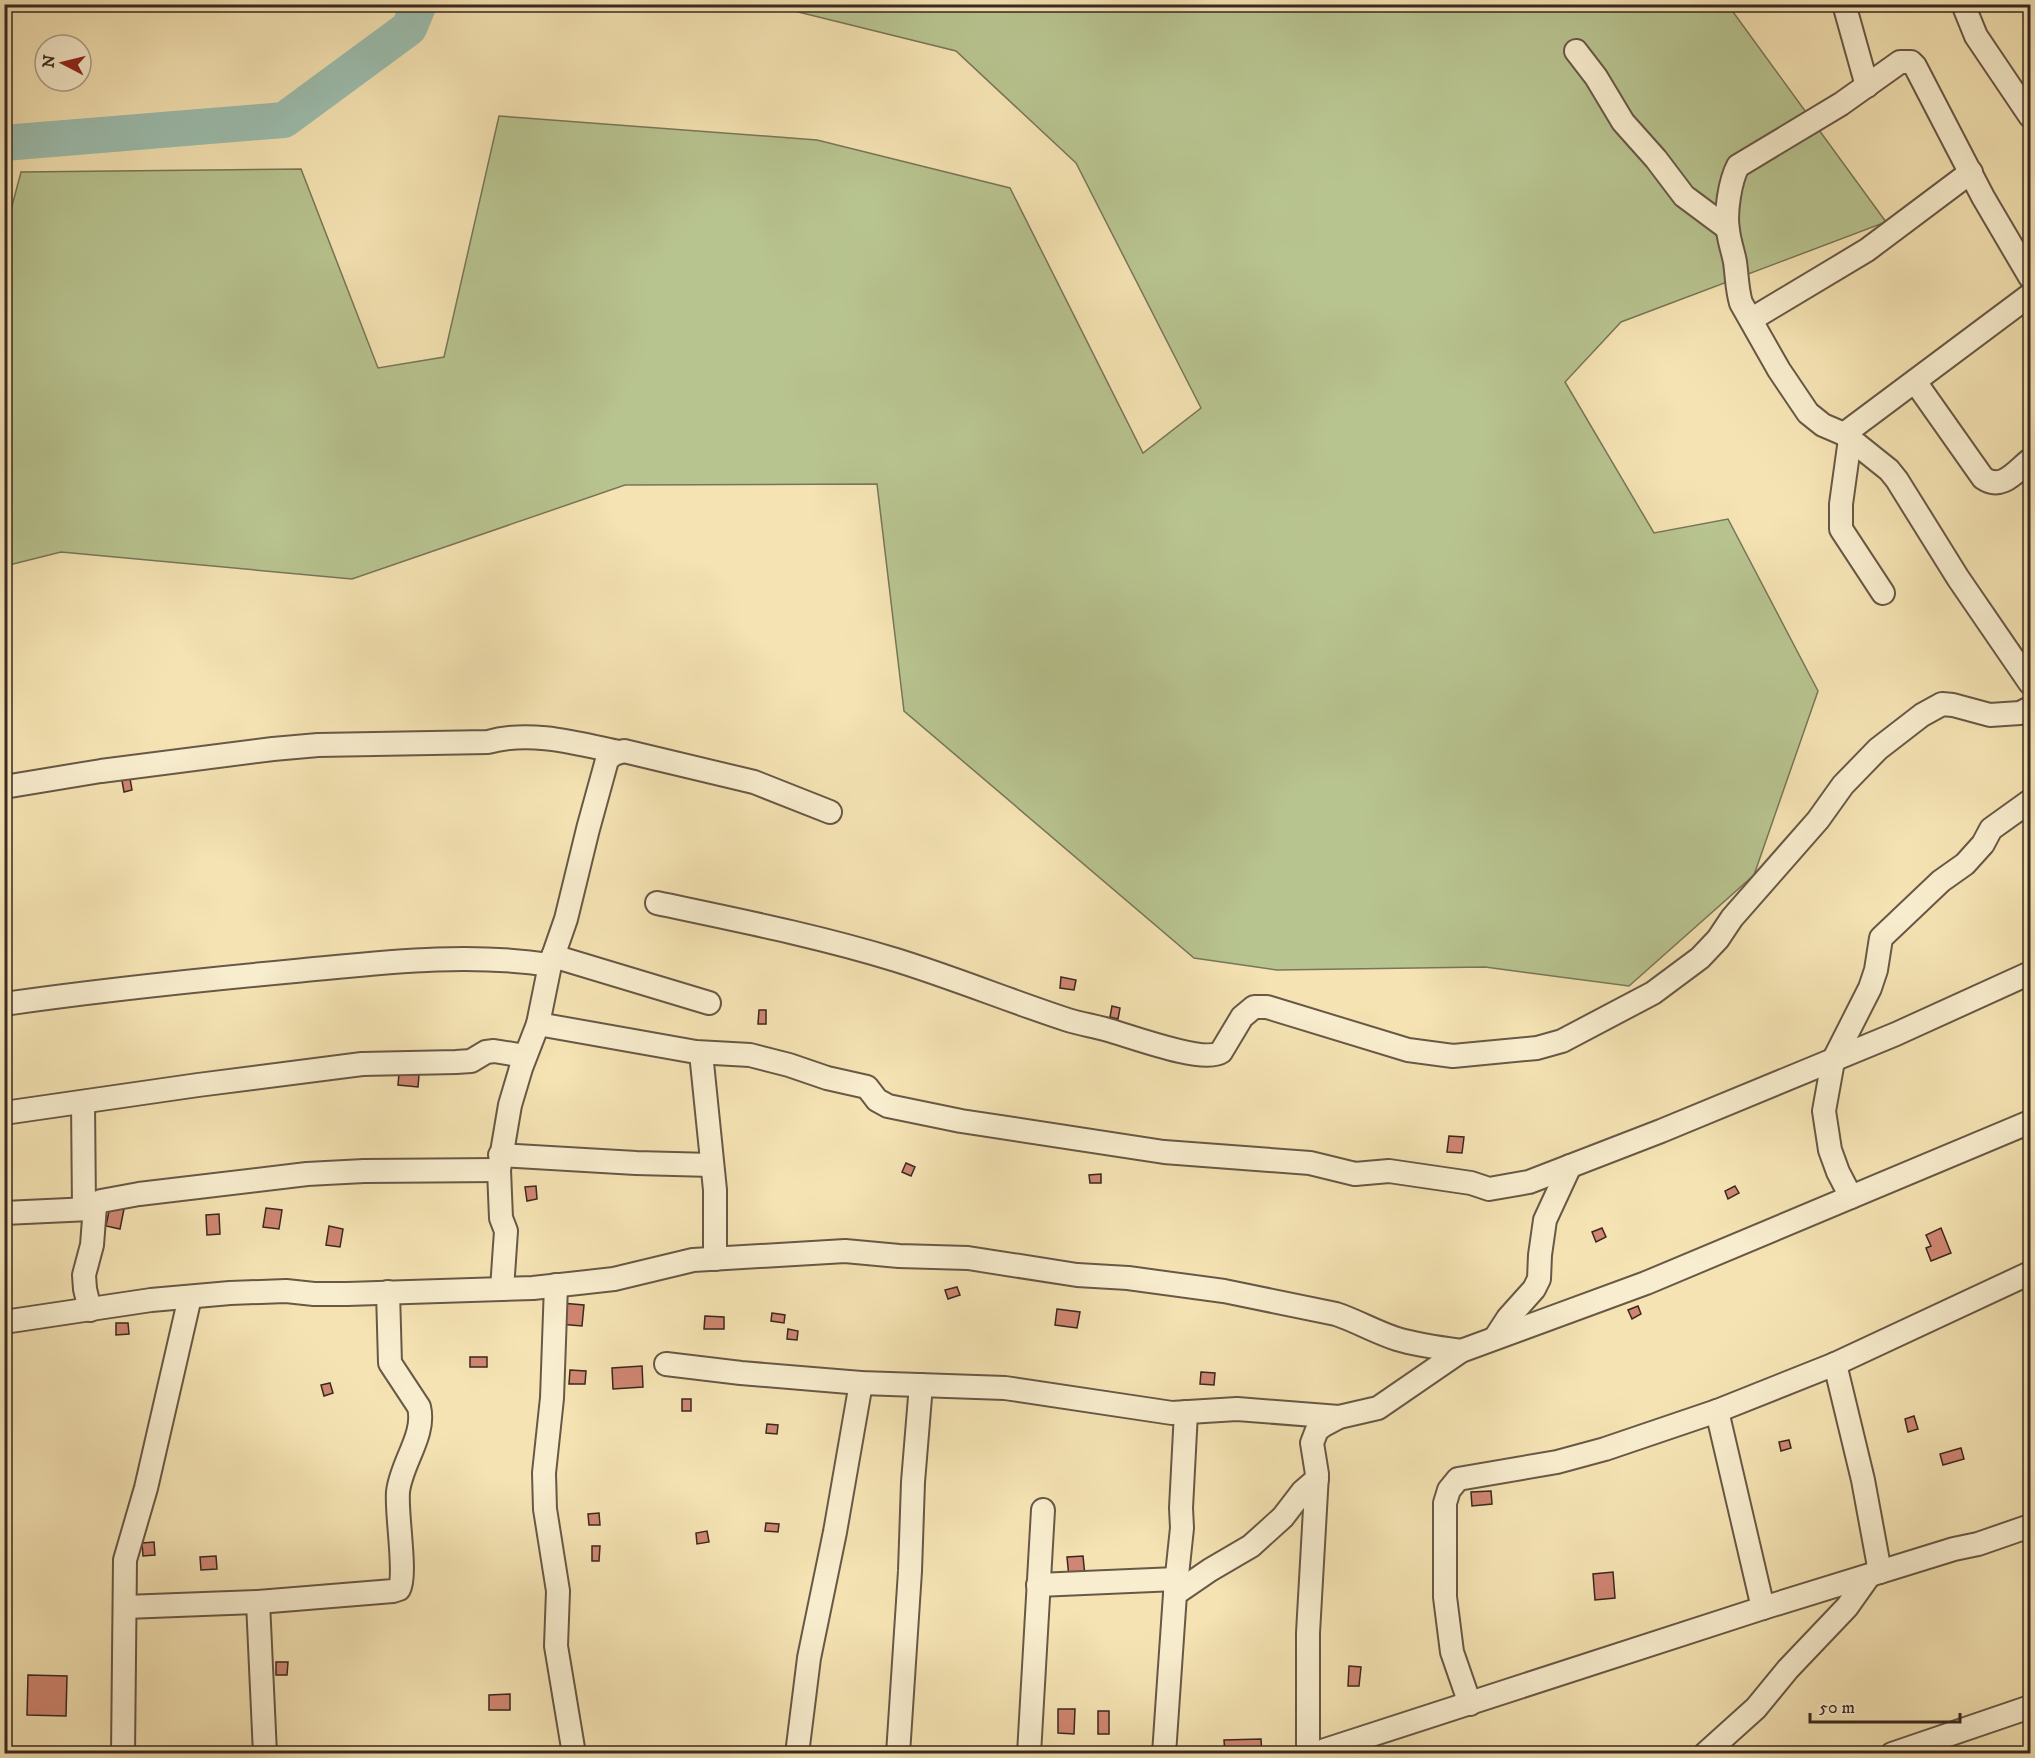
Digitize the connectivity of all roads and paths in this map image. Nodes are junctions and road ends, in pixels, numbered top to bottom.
1 (1844, 4) edge
2 (1963, 4) edge
3 (1576, 51) dead end
4 (1867, 86) junction
5 (2031, 116) edge
6 (1971, 172) junction
7 (1727, 228) junction
8 (2031, 277) edge
9 (2031, 295) edge
10 (1752, 319) junction
11 (1916, 383) junction
12 (1847, 436) junction
13 (2031, 460) edge
14 (1883, 593) dead end
15 (2031, 683) edge
16 (2031, 708) edge
17 (618, 752) junction
18 (4, 787) edge
19 (2031, 801) edge
20 (830, 813) dead end
21 (657, 903) dead end
22 (552, 960) junction
23 (2031, 973) edge
24 (709, 1003) dead end
25 (4, 1004) edge
26 (538, 1024) junction
27 (702, 1053) junction
28 (525, 1056) junction
29 (1833, 1061) junction
30 (83, 1102) junction
31 (4, 1113) edge
32 (2031, 1122) edge
33 (500, 1163) junction
34 (712, 1165) junction
35 (1570, 1166) junction
36 (1851, 1197) junction
37 (89, 1207) junction
38 (4, 1213) edge
39 (715, 1258) junction
40 (2031, 1273) edge
41 (556, 1286) junction
42 (502, 1288) junction
43 (388, 1292) junction
44 (190, 1297) junction
45 (90, 1310) junction
46 (4, 1322) edge
47 (1495, 1338) junction
48 (1461, 1352) junction
49 (666, 1364) dead end
50 (1835, 1364) junction
51 (861, 1383) junction
52 (921, 1385) junction
53 (1717, 1411) junction
54 (1186, 1412) junction
55 (1339, 1417) junction
56 (1317, 1479) junction
57 (1043, 1510) dead end
58 (2031, 1526) edge
59 (1875, 1574) junction
60 (1038, 1585) junction
61 (1175, 1587) junction
62 (258, 1602) junction
63 (125, 1607) junction
64 (1764, 1608) junction
65 (1470, 1704) junction
66 (2031, 1707) edge
67 (123, 1754) edge
68 (265, 1754) edge
69 (574, 1754) edge
70 (797, 1754) edge
71 (898, 1754) edge
72 (1029, 1754) edge
73 (1164, 1754) edge
74 (1308, 1754) edge
75 (1321, 1754) edge
76 (1706, 1754) edge
77 (1893, 1754) edge

1 - 4 street
2 - 5 street
3 - 7 street
4 - 6 street
4 - 7 street
6 - 8 street
6 - 10 street
7 - 10 street
9 - 11 street
10 - 12 street
11 - 12 street
11 - 13 street
12 - 14 street
12 - 15 street
16 - 21 street
17 - 18 street
17 - 20 street
17 - 22 street
19 - 29 street
22 - 24 street
22 - 25 street
22 - 26 street
23 - 29 street
26 - 27 street
26 - 28 street
27 - 34 street
27 - 35 street
28 - 30 street
28 - 33 street
29 - 35 street
29 - 36 street
30 - 31 street
30 - 37 street
32 - 36 street
33 - 34 street
33 - 37 street
33 - 42 street
34 - 39 street
35 - 47 street
36 - 47 street
37 - 38 street
37 - 45 street
39 - 41 street
39 - 48 street
40 - 50 street
41 - 42 street
41 - 69 street
42 - 43 street
43 - 44 street
43 - 62 street
44 - 45 street
44 - 63 street
45 - 46 street
47 - 48 street
48 - 55 street
49 - 51 street
50 - 53 street
50 - 59 street
51 - 52 street
51 - 70 street
52 - 54 street
52 - 71 street
53 - 64 street
53 - 65 street
54 - 55 street
54 - 61 street
55 - 56 street
56 - 61 street
56 - 74 street
57 - 60 street
58 - 59 street
59 - 64 street
59 - 76 street
60 - 61 street
60 - 72 street
61 - 73 street
62 - 63 street
62 - 68 street
63 - 67 street
64 - 65 street
65 - 75 street
66 - 77 street

